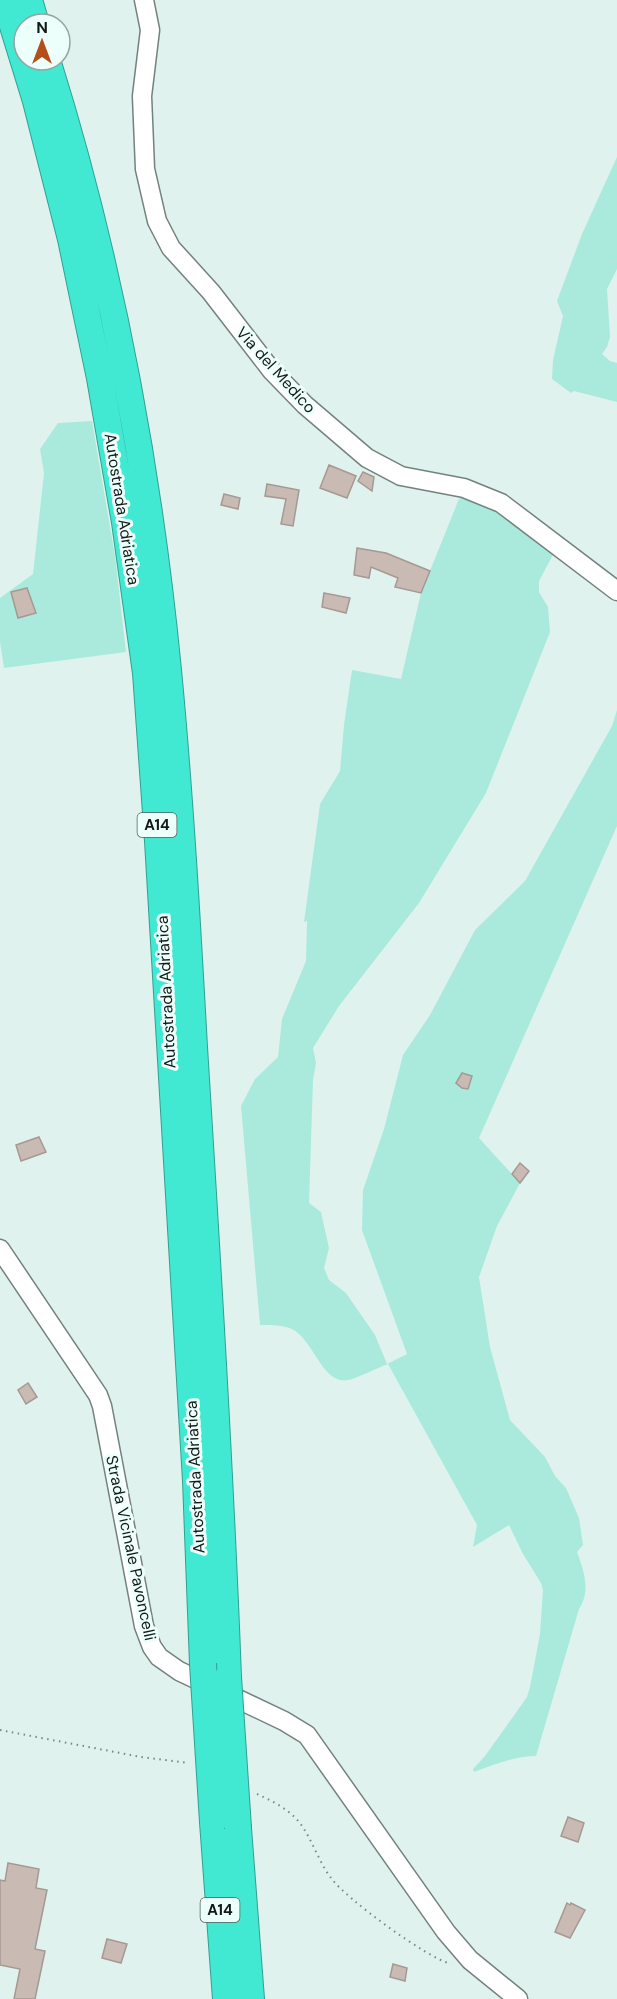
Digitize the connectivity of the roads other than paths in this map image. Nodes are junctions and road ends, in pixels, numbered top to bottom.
1 (5, 0) edge
2 (144, 0) edge
3 (50, 72) edge
4 (617, 591) edge
5 (0, 1249) edge
6 (226, 1999) edge
7 (250, 1999) edge
8 (518, 1999) edge

1 - 6 highway, Autostrada Adriatica / A14, bridge
2 - 4 street, Via del Medico
3 - 7 highway, Autostrada Adriatica / A14, bridge
5 - 8 street, Strada Vicinale Pavoncelli

